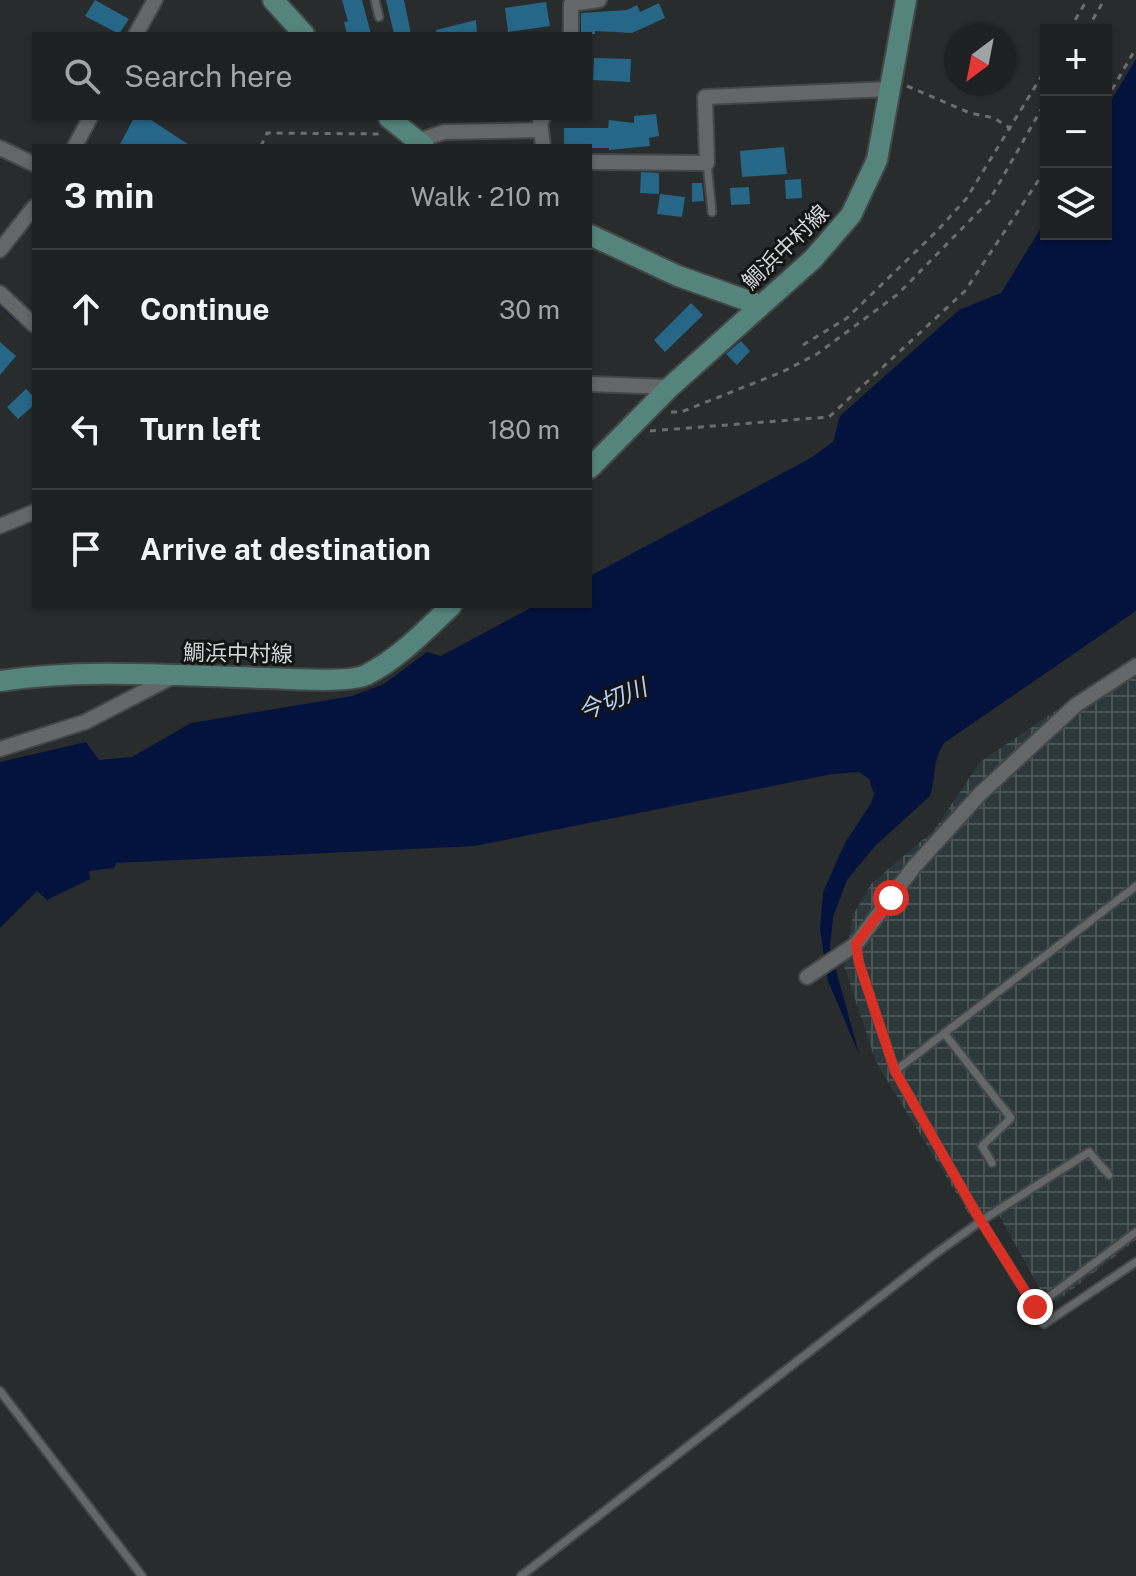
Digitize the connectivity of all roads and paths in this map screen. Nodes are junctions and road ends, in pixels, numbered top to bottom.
1 (155, 0) edge
2 (273, 0) edge
3 (599, 0) edge
4 (906, 0) edge
5 (1087, 0) edge
6 (1104, 0) edge
7 (378, 1) edge
8 (379, 17) dead end
9 (1073, 24) edge
10 (1090, 24) edge
11 (137, 32) edge
12 (302, 32) edge
13 (571, 32) edge
14 (1136, 48) edge
15 (1040, 79) edge
16 (891, 84) junction
17 (1108, 96) edge
18 (1040, 112) edge
19 (89, 120) edge
20 (392, 120) edge
21 (542, 124) edge
22 (1011, 129) junction
23 (417, 140) edge
24 (76, 144) edge
25 (262, 144) edge
26 (543, 144) edge
27 (0, 148) edge
28 (592, 162) edge
29 (32, 163) edge
30 (707, 163) junction
31 (1040, 178) edge
32 (32, 210) edge
33 (712, 212) dead end
34 (592, 236) edge
35 (0, 250) edge
36 (0, 293) edge
37 (760, 305) junction
38 (32, 323) edge
39 (803, 345) dead end
40 (592, 384) edge
41 (670, 387) junction
42 (639, 419) junction
43 (592, 466) edge
44 (32, 513) edge
45 (0, 526) edge
46 (449, 608) edge
47 (1136, 666) edge
48 (174, 676) junction
49 (0, 681) edge
50 (0, 749) edge
51 (1136, 886) edge
52 (856, 944) junction
53 (807, 977) dead end
54 (944, 1033) junction
55 (895, 1071) junction
56 (992, 1163) dead end
57 (1109, 1175) dead end
58 (981, 1221) junction
59 (1136, 1232) edge
60 (1136, 1262) edge
61 (1035, 1307) junction
62 (0, 1391) edge
63 (142, 1576) edge
64 (521, 1576) edge

1 - 11 street
2 - 12 main road
3 - 13 street
4 - 16 main road, 鯛浜中村線
5 - 9 path
6 - 10 path
7 - 8 lane
14 - 17 path
15 - 22 path
16 - 22 path
16 - 30 street
16 - 37 main road, 鯛浜中村線
18 - 42 path
19 - 24 street
20 - 23 main road
21 - 23 street
21 - 26 street
22 - 39 path
23 - 25 path
27 - 29 street
28 - 30 street
30 - 33 lane
31 - 42 path
32 - 35 street
34 - 37 main road
36 - 38 street
37 - 41 main road, 鯛浜中村線
40 - 41 street
41 - 42 main road, 鯛浜中村線
42 - 43 main road, 鯛浜中村線
44 - 45 street
46 - 48 main road, 鯛浜中村線
47 - 52 street
48 - 49 main road, 鯛浜中村線
48 - 50 street
51 - 54 lane
52 - 53 street
52 - 55 lane
54 - 55 lane
54 - 56 lane
55 - 58 lane
57 - 58 lane
58 - 61 lane
58 - 64 lane
59 - 61 lane
60 - 61 lane
62 - 63 lane

